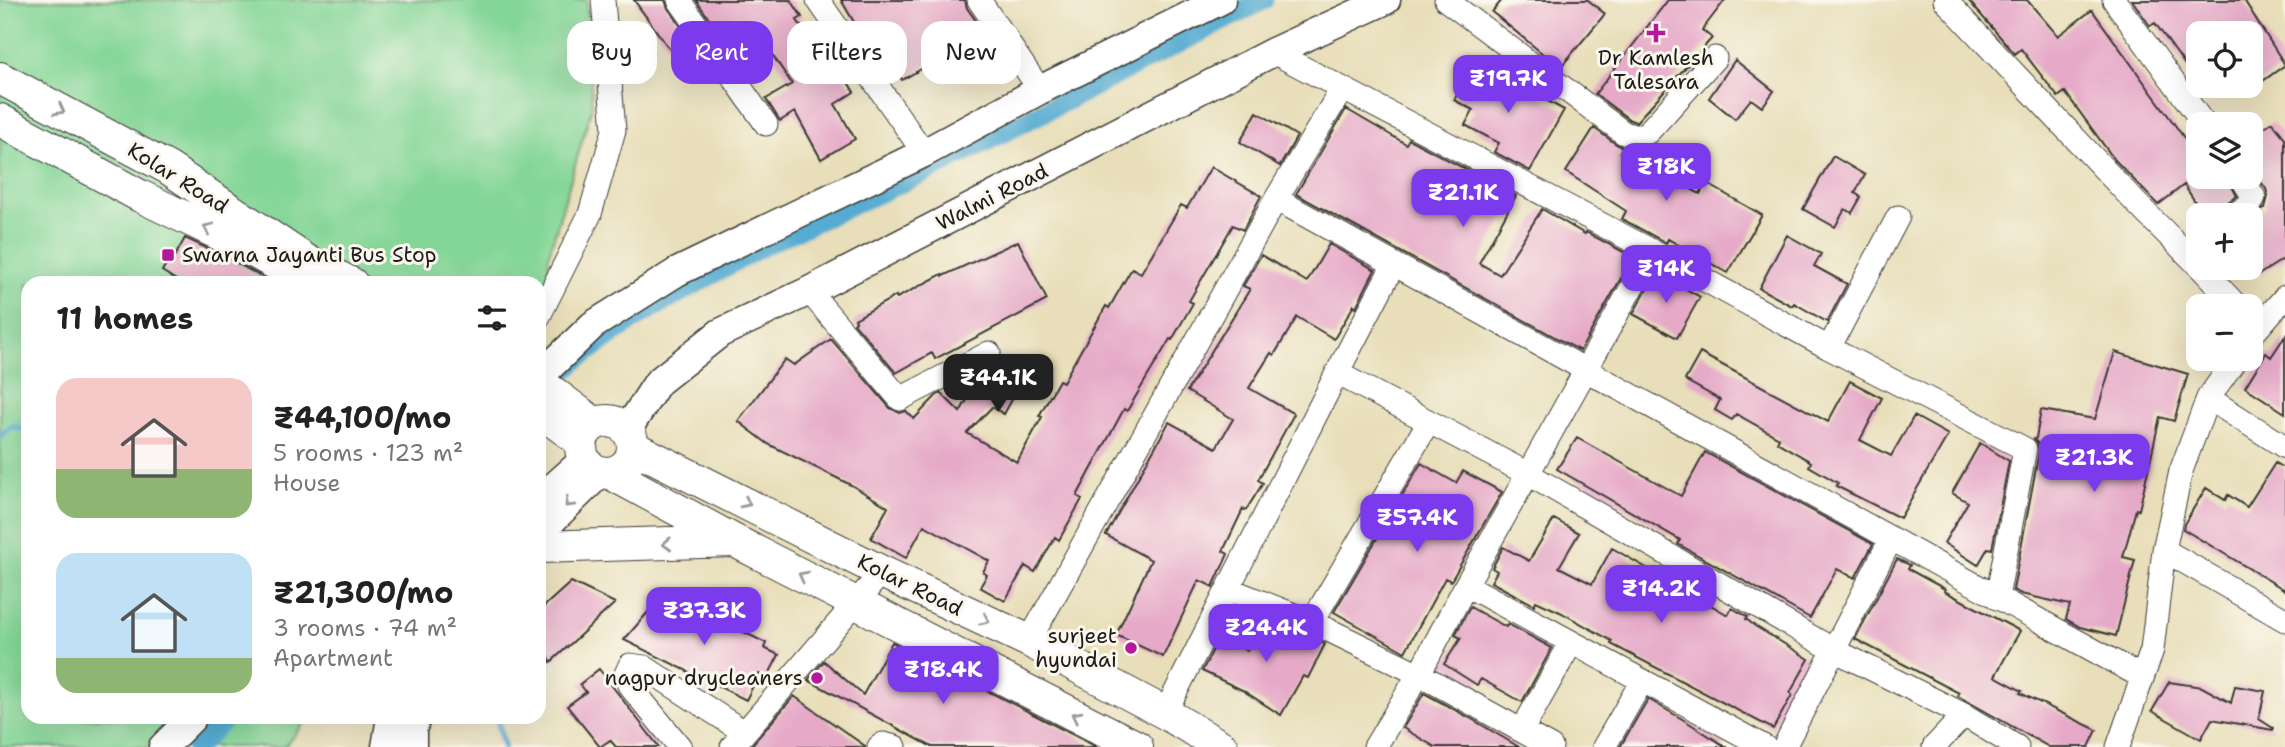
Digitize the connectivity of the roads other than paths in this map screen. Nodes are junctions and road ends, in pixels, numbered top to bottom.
1 (603, 0) edge
2 (679, 0) edge
3 (818, 0) edge
4 (979, 0) edge
5 (1221, 0) edge
6 (1386, 0) edge
7 (1446, 0) edge
8 (1945, 0) edge
9 (2114, 0) edge
10 (1273, 52) junction
11 (1715, 58) dead end
12 (0, 78) edge
13 (1342, 89) junction
14 (1040, 90) junction
15 (2195, 112) edge
16 (0, 120) edge
17 (766, 124) dead end
18 (923, 153) junction
19 (1276, 199) junction
20 (1898, 217) dead end
21 (2186, 249) edge
22 (1652, 251) junction
23 (1394, 264) junction
24 (297, 276) edge
25 (336, 276) edge
26 (2215, 280) edge
27 (809, 291) junction
28 (2227, 294) edge
29 (2285, 297) edge
30 (546, 302) edge
31 (2263, 319) edge
32 (1829, 348) junction
33 (989, 354) dead end
34 (1585, 369) junction
35 (2227, 371) edge
36 (1337, 373) junction
37 (2208, 398) junction
38 (1428, 423) junction
39 (570, 424) edge
40 (630, 438) junction
41 (2285, 447) edge
42 (1528, 474) junction
43 (546, 483) edge
44 (546, 508) edge
45 (1891, 539) junction
46 (735, 541) junction
47 (546, 547) edge
48 (2164, 550) junction
49 (882, 572) junction
50 (1466, 585) junction
51 (1228, 589) junction
52 (1997, 598) junction
53 (854, 603) junction
54 (2285, 621) edge
55 (1312, 622) junction
56 (1030, 641) junction
57 (1571, 643) junction
58 (1834, 650) junction
59 (1419, 674) junction
60 (2142, 677) junction
61 (1642, 681) junction
62 (1165, 713) junction
63 (1964, 715) junction
64 (186, 724) edge
65 (390, 724) edge
66 (414, 724) edge
67 (1522, 730) junction
68 (738, 740) edge
69 (163, 747) edge
70 (386, 747) edge
71 (412, 747) edge
72 (680, 747) edge
73 (878, 747) edge
74 (895, 747) edge
75 (1139, 747) edge
76 (1222, 747) edge
77 (1375, 747) edge
78 (1551, 747) edge
79 (1604, 747) edge
80 (1765, 747) edge
81 (1784, 747) edge
82 (1934, 747) edge
83 (2017, 747) edge
84 (2118, 747) edge

1 - 30 street
2 - 17 street
3 - 18 street
4 - 14 street
5 - 14 street
6 - 10 street, Walmi Road
7 - 11 street
8 - 21 street
9 - 15 street
10 - 13 street
10 - 27 street, Walmi Road
12 -> 25 main road, Kolar Road
13 - 19 street
13 - 22 street
14 - 18 street
24 -> 16 main road, Kolar Road
18 - 39 street
19 - 23 street
19 - 56 street
20 - 32 street
22 - 32 street
22 - 34 street
23 - 34 street
23 - 36 street
26 - 28 street
27 - 33 street
27 - 40 street, Walmi Road
29 - 31 street
32 - 52 street
34 - 42 street
34 - 45 street
35 - 37 street
36 - 38 street
36 - 51 street
37 - 41 street
37 - 48 street
38 - 42 street
38 - 55 street
39 - 40 main road, Kolar Road
39 - 40 main road
39 - 43 street
39 -> 44 street
39 - 46 main road, Kolar Road
40 -> 49 main road, Kolar Road
42 - 50 street
42 - 58 street
45 - 52 street
45 - 58 street
46 -> 47 main road
53 -> 46 main road, Kolar Road
48 - 54 street
48 - 60 street
49 - 53 street
49 -> 56 main road, Kolar Road
50 - 57 street
50 - 59 street
51 - 55 street
51 - 62 street
52 - 60 street
53 - 68 street
75 -> 53 main road, Kolar Road
55 - 59 street
56 - 62 main road, Kolar Road
57 - 61 street
57 - 67 street
58 - 63 street
58 - 81 street
59 - 67 street
59 - 77 street
60 - 84 street
61 - 79 street
61 - 80 street
62 - 75 main road
62 - 76 main road, Kolar Road
63 - 82 street
63 - 83 street
64 - 69 street
65 - 70 street
66 - 71 street
67 - 78 street
68 - 72 street
73 - 74 street

